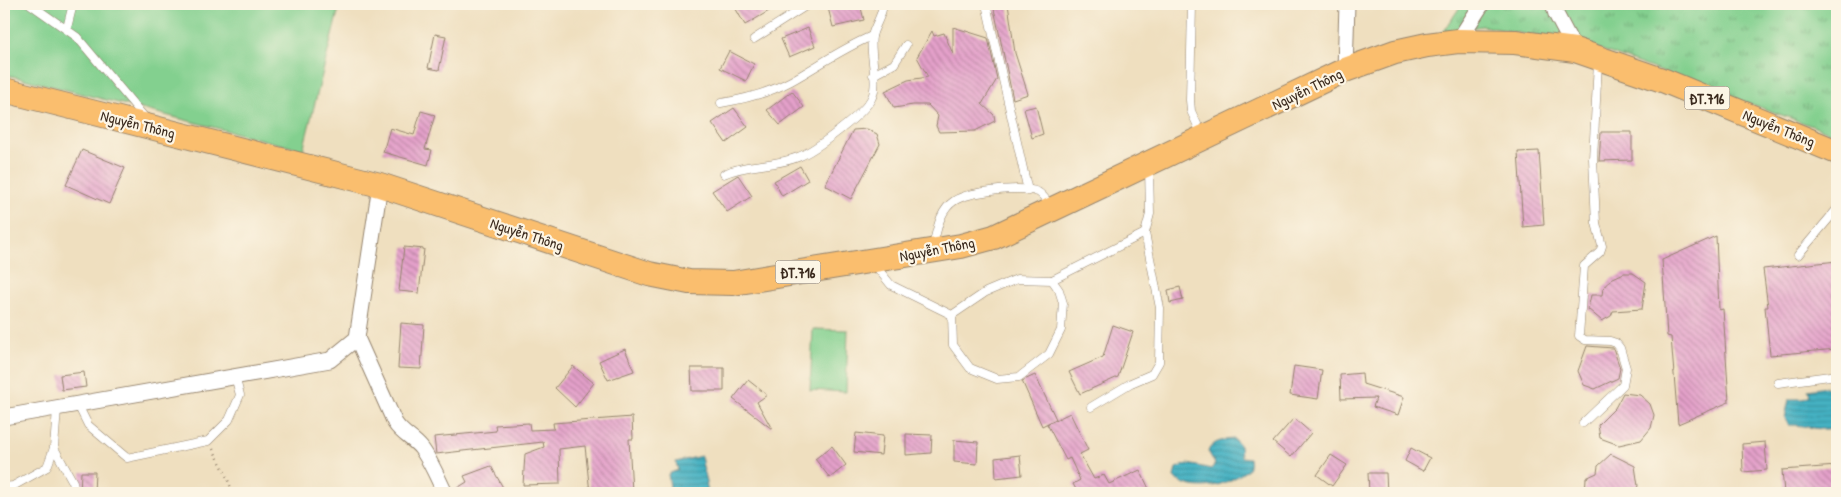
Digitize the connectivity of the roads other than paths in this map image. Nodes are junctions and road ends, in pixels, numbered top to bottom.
1 (30, 4) edge
2 (73, 4) edge
3 (808, 4) edge
4 (882, 4) edge
5 (986, 4) edge
6 (1192, 4) edge
7 (1347, 4) edge
8 (1482, 4) edge
9 (1553, 4) edge
10 (67, 28) junction
11 (872, 36) junction
12 (754, 39) dead end
13 (1458, 41) junction
14 (906, 45) dead end
15 (1575, 50) junction
16 (1598, 60) junction
17 (1345, 70) junction
18 (873, 75) junction
19 (4, 90) edge
20 (721, 103) dead end
21 (153, 128) junction
22 (1204, 139) junction
23 (1837, 152) edge
24 (1149, 162) junction
25 (724, 174) dead end
26 (380, 185) junction
27 (1028, 191) junction
28 (1837, 208) edge
29 (1055, 209) junction
30 (1145, 233) junction
31 (932, 250) junction
32 (1798, 255) dead end
33 (871, 260) junction
34 (1052, 280) junction
35 (952, 315) junction
36 (357, 338) junction
37 (235, 376) junction
38 (1837, 376) edge
39 (1778, 383) dead end
40 (77, 403) junction
41 (1091, 407) dead end
42 (57, 409) junction
43 (4, 417) edge
44 (1583, 423) dead end
45 (54, 448) junction
46 (4, 487) edge
47 (75, 493) edge
48 (446, 493) edge

1 - 10 lane
2 - 10 lane
3 - 12 lane
4 - 11 lane
5 - 27 lane
6 - 22 lane
7 - 17 street
8 - 13 street
9 - 15 street
10 - 21 lane
11 - 18 lane
11 - 20 lane
13 - 15 main road, Nguyễn Thông / ĐT.716
13 - 17 main road, Nguyễn Thông / ĐT.716
14 - 18 lane
15 - 16 main road, Nguyễn Thông / ĐT.716
16 - 23 main road, Nguyễn Thông / ĐT.716
16 - 44 lane
17 - 22 main road, Nguyễn Thông / ĐT.716
18 - 25 lane
19 - 21 main road, Nguyễn Thông / ĐT.716
21 - 26 main road, Nguyễn Thông / ĐT.716
22 - 24 main road, Nguyễn Thông / ĐT.716
24 - 29 main road, Nguyễn Thông / ĐT.716
24 - 30 lane
26 - 33 main road, Nguyễn Thông / ĐT.716
26 - 36 street
27 - 29 lane
27 - 31 lane
28 - 32 lane
29 - 31 main road, Nguyễn Thông / ĐT.716
30 - 34 lane
30 - 41 lane
31 - 33 main road, Nguyễn Thông / ĐT.716
33 - 35 lane
34 - 35 lane
34 - 35 lane
36 - 37 street
36 - 48 street
37 - 40 street
37 - 40 lane
38 - 39 lane
40 - 42 street
42 - 43 street
42 - 45 lane
45 - 46 lane
45 - 47 lane

